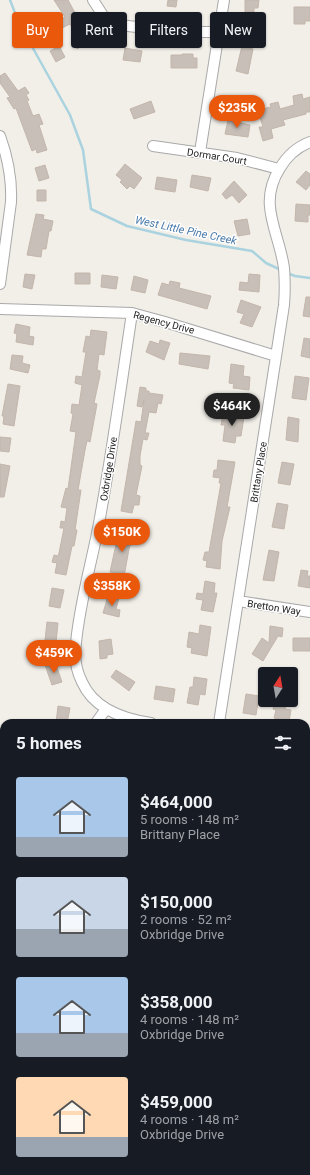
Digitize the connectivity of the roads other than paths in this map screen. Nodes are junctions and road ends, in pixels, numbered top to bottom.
1 (93, 0) edge
2 (224, 0) edge
3 (222, 12) edge
4 (210, 32) edge
5 (216, 48) edge
6 (0, 136) edge
7 (310, 142) edge
8 (154, 146) dead end
9 (200, 152) junction
10 (279, 169) junction
11 (0, 284) edge
12 (0, 308) edge
13 (132, 313) junction
14 (276, 356) junction
15 (238, 601) junction
16 (310, 612) edge
17 (106, 709) junction
18 (99, 719) edge
19 (131, 719) edge
20 (220, 719) edge

1 - 4 street
2 - 3 street
5 - 9 street
6 - 11 street
7 - 10 street, Brittany Place
8 - 9 street, Dormar Court
9 - 10 street, Dormar Court
10 - 14 street, Brittany Place
12 - 13 street, Regency Drive
13 - 14 street, Regency Drive
13 - 17 street, Oxbridge Drive
14 - 15 street, Brittany Place
15 - 16 street, Bretton Way
15 - 20 street, Brittany Place
17 - 18 street
17 - 19 street, Oxbridge Drive

